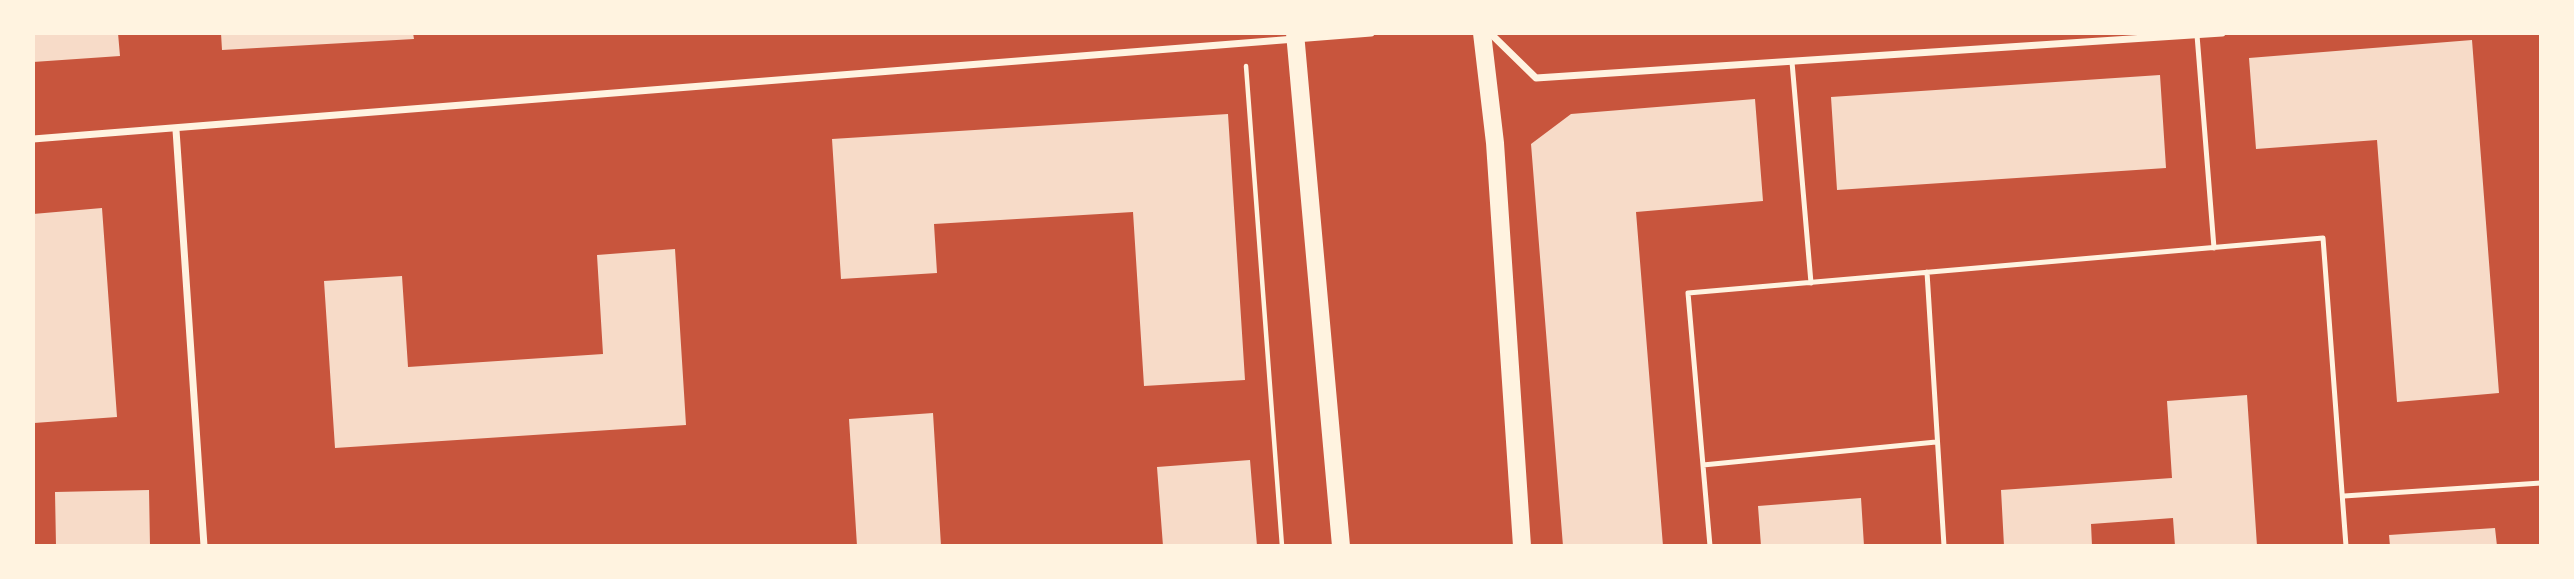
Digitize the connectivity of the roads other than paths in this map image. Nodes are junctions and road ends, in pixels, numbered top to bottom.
1 (1371, 33) edge
2 (1482, 33) edge
3 (1490, 33) edge
4 (2222, 33) edge
5 (2197, 35) edge
6 (1295, 36) edge
7 (1792, 62) junction
8 (176, 130) junction
9 (33, 139) edge
10 (2214, 248) junction
11 (1927, 272) junction
12 (1811, 282) junction
13 (1936, 442) junction
14 (1703, 465) junction
15 (2541, 483) edge
16 (2344, 496) junction
17 (204, 546) edge
18 (1341, 546) edge
19 (1522, 546) edge
20 (1710, 546) edge
21 (1944, 546) edge
22 (2346, 546) edge

1 - 6 street
2 - 19 main road
3 - 7 street
4 - 5 street
5 - 7 street
5 - 10 lane
6 - 8 street
6 - 18 main road
7 - 12 lane
8 - 9 street
8 - 17 street
10 - 11 lane
10 - 16 lane
11 - 12 lane
11 - 13 lane
12 - 14 lane
13 - 14 lane
13 - 21 lane
14 - 20 lane
15 - 16 lane
16 - 22 lane

